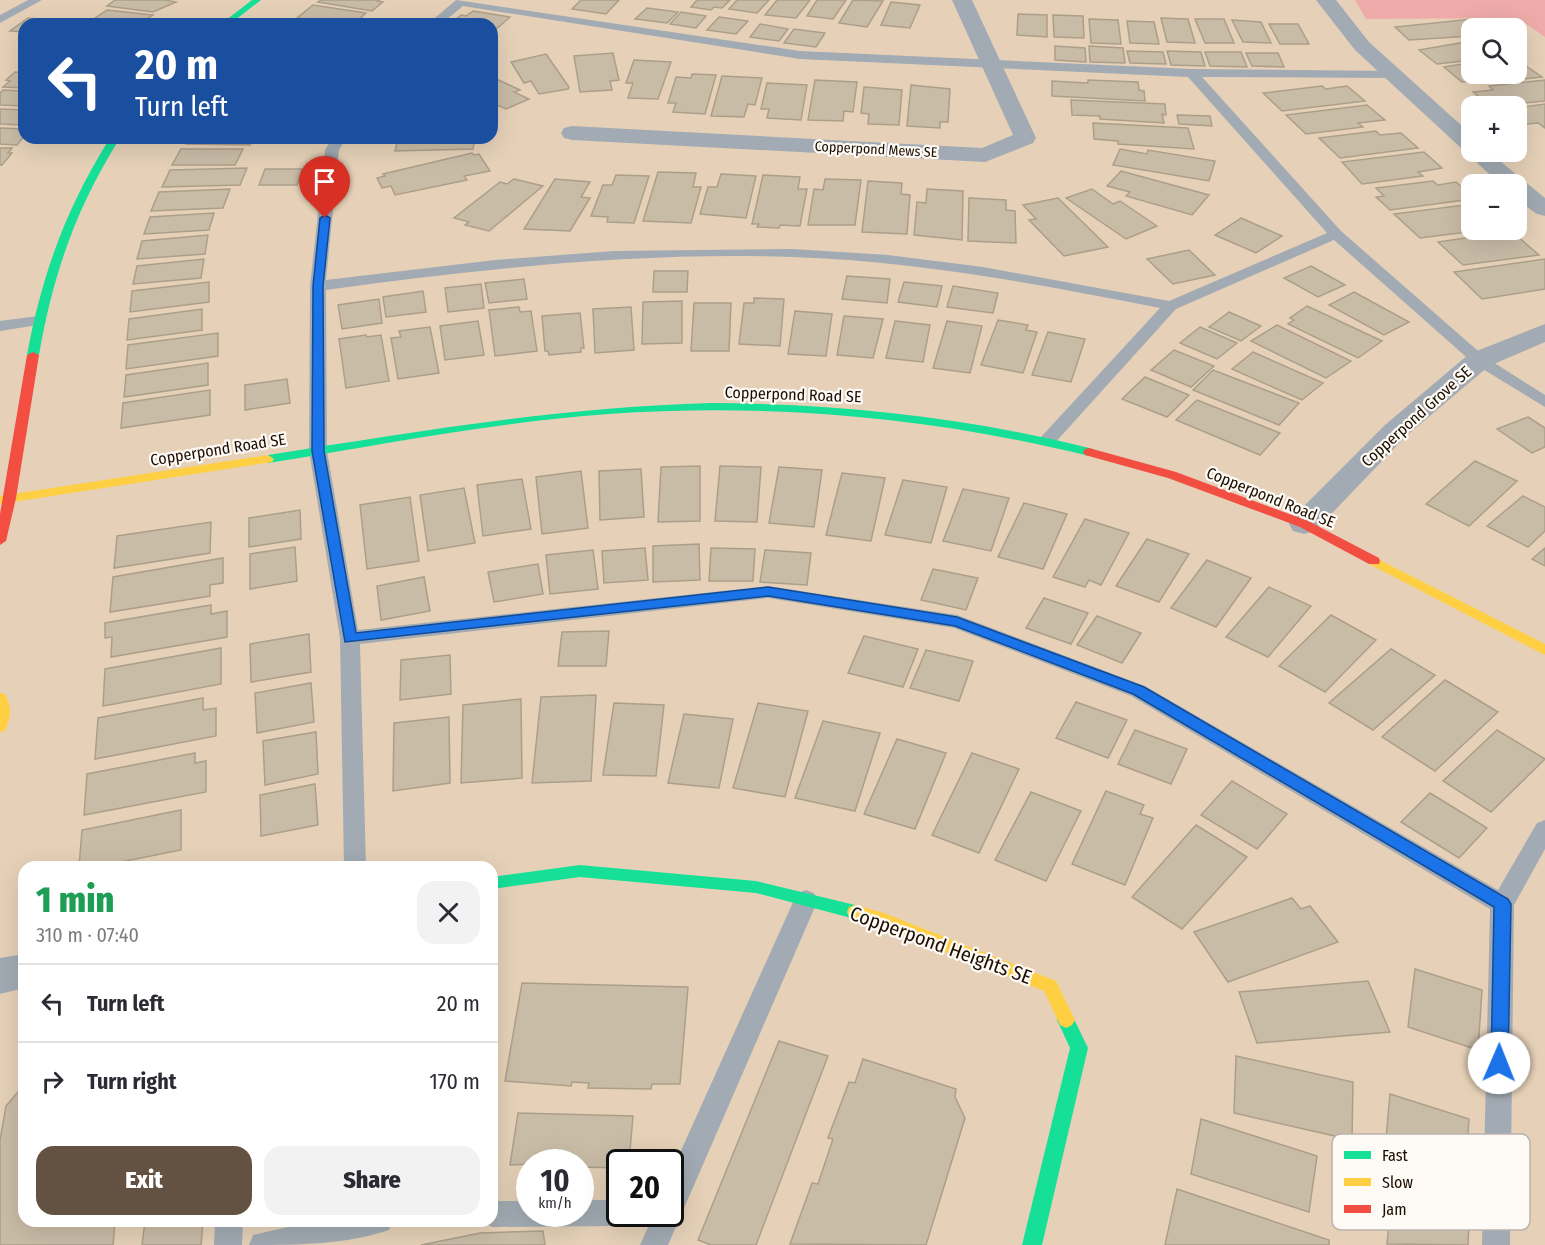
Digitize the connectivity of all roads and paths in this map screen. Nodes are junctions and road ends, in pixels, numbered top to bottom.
1 (36, 0) edge
2 (257, 0) edge
3 (962, 0) edge
4 (1309, 0) edge
5 (1326, 0) edge
6 (462, 1) edge
7 (233, 18) edge
8 (441, 18) edge
9 (0, 20) edge
10 (990, 66) junction
11 (1192, 73) junction
12 (1392, 74) junction
13 (573, 133) dead end
14 (1461, 138) edge
15 (111, 144) edge
16 (336, 144) edge
17 (1487, 162) edge
18 (1501, 174) edge
19 (1527, 195) edge
20 (1545, 209) edge
21 (1336, 234) junction
22 (318, 286) junction
23 (1171, 306) junction
24 (38, 321) junction
25 (0, 327) edge
26 (1545, 332) edge
27 (1479, 360) junction
28 (1545, 402) edge
29 (1047, 441) junction
30 (318, 451) junction
31 (5, 499) edge
32 (1304, 524) junction
33 (0, 541) edge
34 (350, 638) junction
35 (1545, 650) edge
36 (0, 698) edge
37 (0, 727) edge
38 (1545, 829) edge
39 (355, 861) edge
40 (498, 882) edge
41 (806, 900) junction
42 (1502, 904) junction
43 (18, 972) edge
44 (0, 976) edge
45 (1498, 1134) edge
46 (684, 1175) edge
47 (606, 1213) edge
48 (498, 1215) edge
49 (229, 1227) edge
50 (350, 1227) edge
51 (662, 1227) edge
52 (1496, 1230) edge
53 (228, 1245) edge
54 (263, 1245) edge
55 (654, 1245) edge
56 (1032, 1245) edge
57 (1496, 1245) edge

1 - 9 lane
2 - 7 street
3 - 10 street, Copperpond Mews SE
4 - 5 street
5 - 12 street
6 - 8 lane
6 - 10 lane
10 - 11 lane
10 - 13 street, Copperpond Mews SE
11 - 12 lane
11 - 21 lane
12 - 14 street
15 - 24 street
16 - 22 lane
17 - 18 street
19 - 20 street
21 - 23 lane
21 - 27 lane
22 - 23 lane
22 - 30 lane
23 - 29 lane
24 - 25 lane
24 - 31 street
26 - 27 street, Copperpond Grove SE
27 - 28 lane
27 - 32 street, Copperpond Grove SE
29 - 30 street, Copperpond Road SE
29 - 32 street, Copperpond Road SE
30 - 31 street, Copperpond Road SE
30 - 34 lane
31 - 33 street
32 - 35 street, Copperpond Road SE
34 - 39 lane
34 - 42 lane
36 - 37 street
38 - 42 lane
40 - 41 street, Copperpond Heights SE
41 - 46 lane
41 - 56 street, Copperpond Heights SE
42 - 45 lane
43 - 44 street
47 - 48 lane
49 - 53 lane
50 - 54 lane
51 - 55 lane
52 - 57 lane

